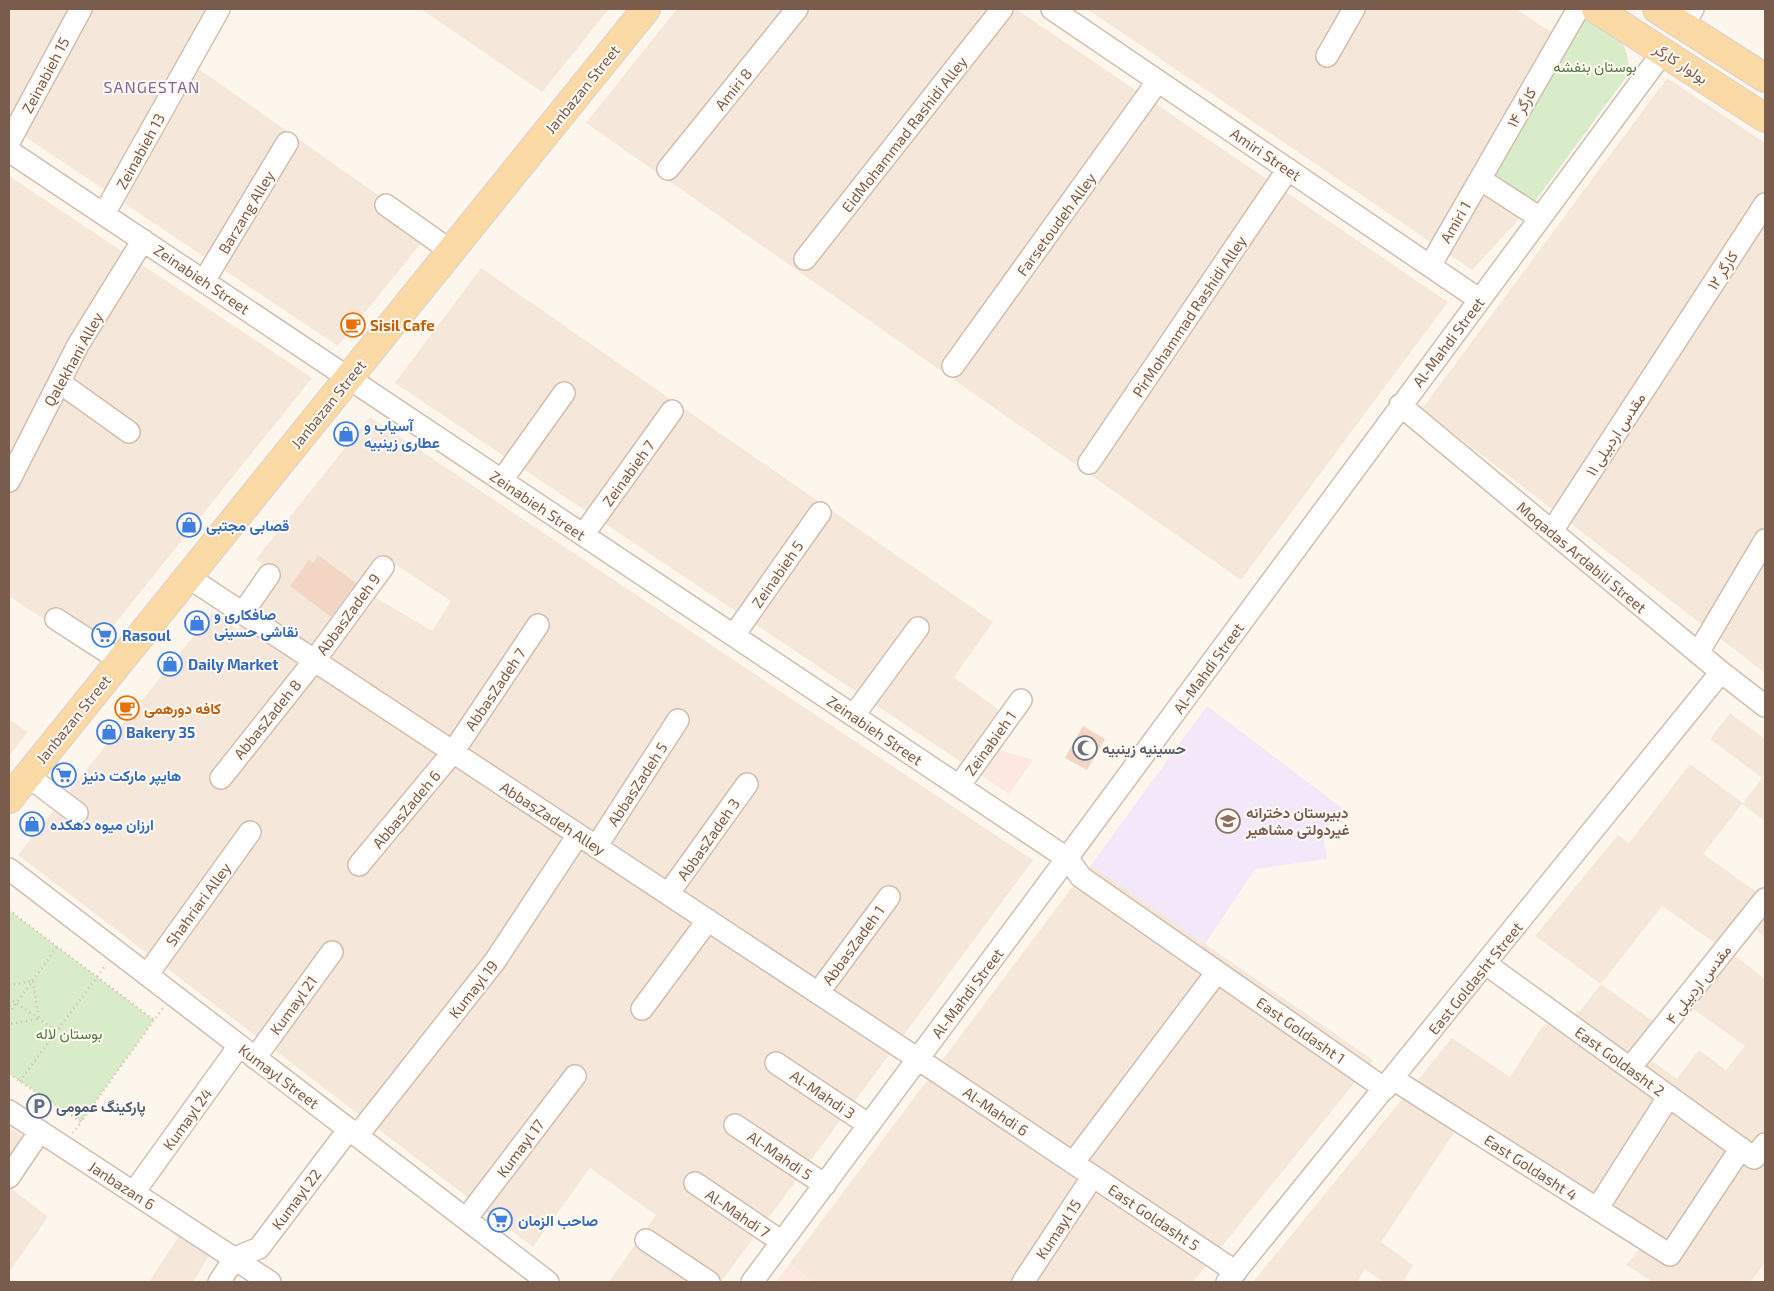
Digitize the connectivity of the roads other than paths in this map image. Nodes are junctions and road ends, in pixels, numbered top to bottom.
1 (80, 9) edge
2 (219, 9) edge
3 (646, 9) edge
4 (797, 9) edge
5 (1002, 9) edge
6 (1052, 9) edge
7 (1354, 9) edge
8 (1578, 9) edge
9 (1596, 9) edge
10 (1657, 9) edge
11 (1688, 17) edge
12 (1663, 52) junction
13 (1328, 56) dead end
14 (1765, 78) edge
15 (1158, 81) junction
16 (1765, 118) edge
17 (9, 142) edge
18 (287, 143) dead end
19 (9, 150) edge
20 (668, 169) dead end
21 (1288, 169) junction
22 (1480, 179) junction
23 (1765, 204) edge
24 (386, 205) dead end
25 (104, 214) junction
26 (1540, 218) junction
27 (143, 240) junction
28 (451, 251) junction
29 (806, 259) dead end
30 (1430, 266) junction
31 (204, 281) junction
32 (1480, 300) junction
33 (1678, 337) joint
34 (953, 366) dead end
35 (349, 378) junction
36 (59, 382) junction
37 (564, 394) dead end
38 (1400, 405) junction
39 (672, 411) dead end
40 (129, 432) dead end
41 (1089, 463) dead end
42 (502, 480) junction
43 (9, 481) edge
44 (820, 513) dead end
45 (1552, 531) junction
46 (583, 535) junction
47 (1765, 540) edge
48 (383, 567) dead end
49 (269, 575) dead end
50 (188, 577) junction
51 (242, 614) junction
52 (56, 619) dead end
53 (538, 625) dead end
54 (918, 628) dead end
55 (734, 635) junction
56 (1698, 652) junction
57 (121, 661) junction
58 (314, 661) junction
59 (1721, 672) junction
60 (1021, 700) dead end
61 (1765, 706) edge
62 (854, 716) junction
63 (678, 720) dead end
64 (453, 752) junction
65 (28, 776) junction
66 (220, 778) dead end
67 (747, 784) dead end
68 (959, 786) junction
69 (9, 799) edge
70 (77, 813) dead end
71 (250, 832) dead end
72 (578, 835) junction
73 (596, 847) junction
74 (1068, 859) junction
75 (359, 865) dead end
76 (9, 869) edge
77 (668, 894) junction
78 (888, 897) dead end
79 (1765, 898) edge
80 (708, 920) junction
81 (332, 952) dead end
82 (1486, 964) junction
83 (1217, 972) junction
84 (147, 975) junction
85 (818, 993) junction
86 (642, 1009) dead end
87 (247, 1052) junction
88 (918, 1059) junction
89 (776, 1063) dead end
90 (1630, 1068) junction
91 (575, 1076) dead end
92 (1389, 1084) junction
93 (1669, 1096) junction
94 (9, 1110) edge
95 (735, 1125) dead end
96 (869, 1125) junction
97 (40, 1131) junction
98 (353, 1133) junction
99 (1753, 1150) edge
100 (1073, 1163) junction
101 (1093, 1176) junction
102 (9, 1177) edge
103 (695, 1184) dead end
104 (825, 1185) junction
105 (134, 1192) junction
106 (1598, 1209) junction
107 (466, 1219) junction
108 (646, 1240) dead end
109 (782, 1242) junction
110 (235, 1258) junction
111 (1232, 1277) edge
112 (219, 1282) edge
113 (270, 1282) edge
114 (548, 1282) edge
115 (709, 1282) edge
116 (752, 1282) edge
117 (1023, 1282) edge

1 - 17 street, Zeinabieh 15
2 - 25 street, Zeinabieh 13
3 - 28 main road, Janbazan Street
4 - 20 street, Amiri 8
5 - 29 street, EidMohammad Rashidi Alley
6 - 15 street, Amiri Street
7 - 13 street
8 - 22 street, کارگر ۱۴
9 - 12 main road, بولوار کارگر
10 - 11 main road
11 - 14 main road
12 - 16 main road, بولوار کارگر
12 - 26 street, Al-Mahdi Street
15 - 21 street, Amiri Street
15 - 34 street, Farsetoudeh Alley
18 - 31 street, Barzang Alley
19 - 25 street, Zeinabieh Street
21 - 30 street, Amiri Street
21 - 41 street, PirMohammad Rashidi Alley
22 - 26 street
22 - 30 street, Amiri 1
23 - 33 street, کارگر ۱۲
24 - 28 street
25 - 27 street, Zeinabieh Street
26 - 32 street, Al-Mahdi Street
27 - 31 street, Zeinabieh Street
27 - 36 street, Qalekhani Alley
28 - 35 main road, Janbazan Street
30 - 32 street, Amiri Street
31 - 35 street, Zeinabieh Street
32 - 38 street, Al-Mahdi Street
33 - 45 street, مقدس اردبیلی ۱۱
35 - 42 street, Zeinabieh Street
35 - 50 main road, Janbazan Street
36 - 40 street
36 - 43 street, Qalekhani Alley
37 - 42 street
38 - 45 street, Moqadas Ardabili Street
38 - 74 street, Al-Mahdi Street
39 - 46 street, Zeinabieh 7
42 - 46 street, Zeinabieh Street
44 - 55 street, Zeinabieh 5
45 - 56 street, Moqadas Ardabili Street
46 - 55 street, Zeinabieh Street
47 - 56 street
48 - 58 street, AbbasZadeh 9
49 - 51 street
50 - 51 street, AbbasZadeh Alley
50 - 57 main road, Janbazan Street
51 - 58 street, AbbasZadeh Alley
52 - 57 street
53 - 64 street, AbbasZadeh 7
54 - 62 street
55 - 62 street, Zeinabieh Street
56 - 59 street, Moqadas Ardabili Street
57 - 65 main road, Janbazan Street
58 - 64 street, AbbasZadeh Alley
58 - 66 street, AbbasZadeh 8
59 - 61 street, Moqadas Ardabili Street
59 - 82 street, East Goldasht Street
60 - 68 street, Zeinabieh 1
62 - 68 street, Zeinabieh Street
63 - 73 street, AbbasZadeh 5
64 - 72 street, AbbasZadeh Alley
64 - 75 street, AbbasZadeh 6
65 - 69 main road, Janbazan Street
65 - 70 street
67 - 77 street, AbbasZadeh 3
68 - 74 street, Zeinabieh Street
71 - 84 street, Shahriari Alley
72 - 73 street, AbbasZadeh Alley
72 - 98 street, Kumayl 19
73 - 77 street, AbbasZadeh Alley
74 - 83 street, East Goldasht 1
74 - 88 street, Al-Mahdi Street
76 - 84 street, Kumayl Street
77 - 80 street, AbbasZadeh Alley
78 - 85 street, AbbasZadeh 1
79 - 90 street, مقدس اردبیلی ۴
80 - 85 street, AbbasZadeh Alley
80 - 86 street
81 - 87 street, Kumayl 21
82 - 90 street, East Goldasht 2
82 - 92 street, East Goldasht Street
83 - 92 street, East Goldasht 1
83 - 100 street
84 - 87 street, Kumayl Street
85 - 88 street, AbbasZadeh Alley
87 - 98 street, Kumayl Street
87 - 105 street, Kumayl 24
88 - 96 street, Al-Mahdi Street
88 - 100 street, Al-Mahdi 6
89 - 96 street, Al-Mahdi 3
90 - 93 street, East Goldasht 2
91 - 107 street, Kumayl 17
92 - 106 street, East Goldasht 4
92 - 111 street, East Goldasht Street
93 - 99 street, East Goldasht 2
93 - 106 street
94 - 97 street, Janbazan 6
95 - 104 street, Al-Mahdi 5
96 - 104 street, Al-Mahdi Street
97 - 102 street
97 - 105 street, Janbazan 6
98 - 107 street, Kumayl Street
98 - 110 street, Kumayl 22
99 - 106 street, East Goldasht 4
100 - 101 street, East Goldasht 5
101 - 111 street, East Goldasht 5
101 - 117 street, Kumayl 15
103 - 109 street, Al-Mahdi 7
104 - 109 street, Al-Mahdi Street
105 - 110 street, Janbazan 6
107 - 114 street, Kumayl Street
108 - 115 street
109 - 116 street, Al-Mahdi Street
110 - 112 street
110 - 113 street, Janbazan 6

